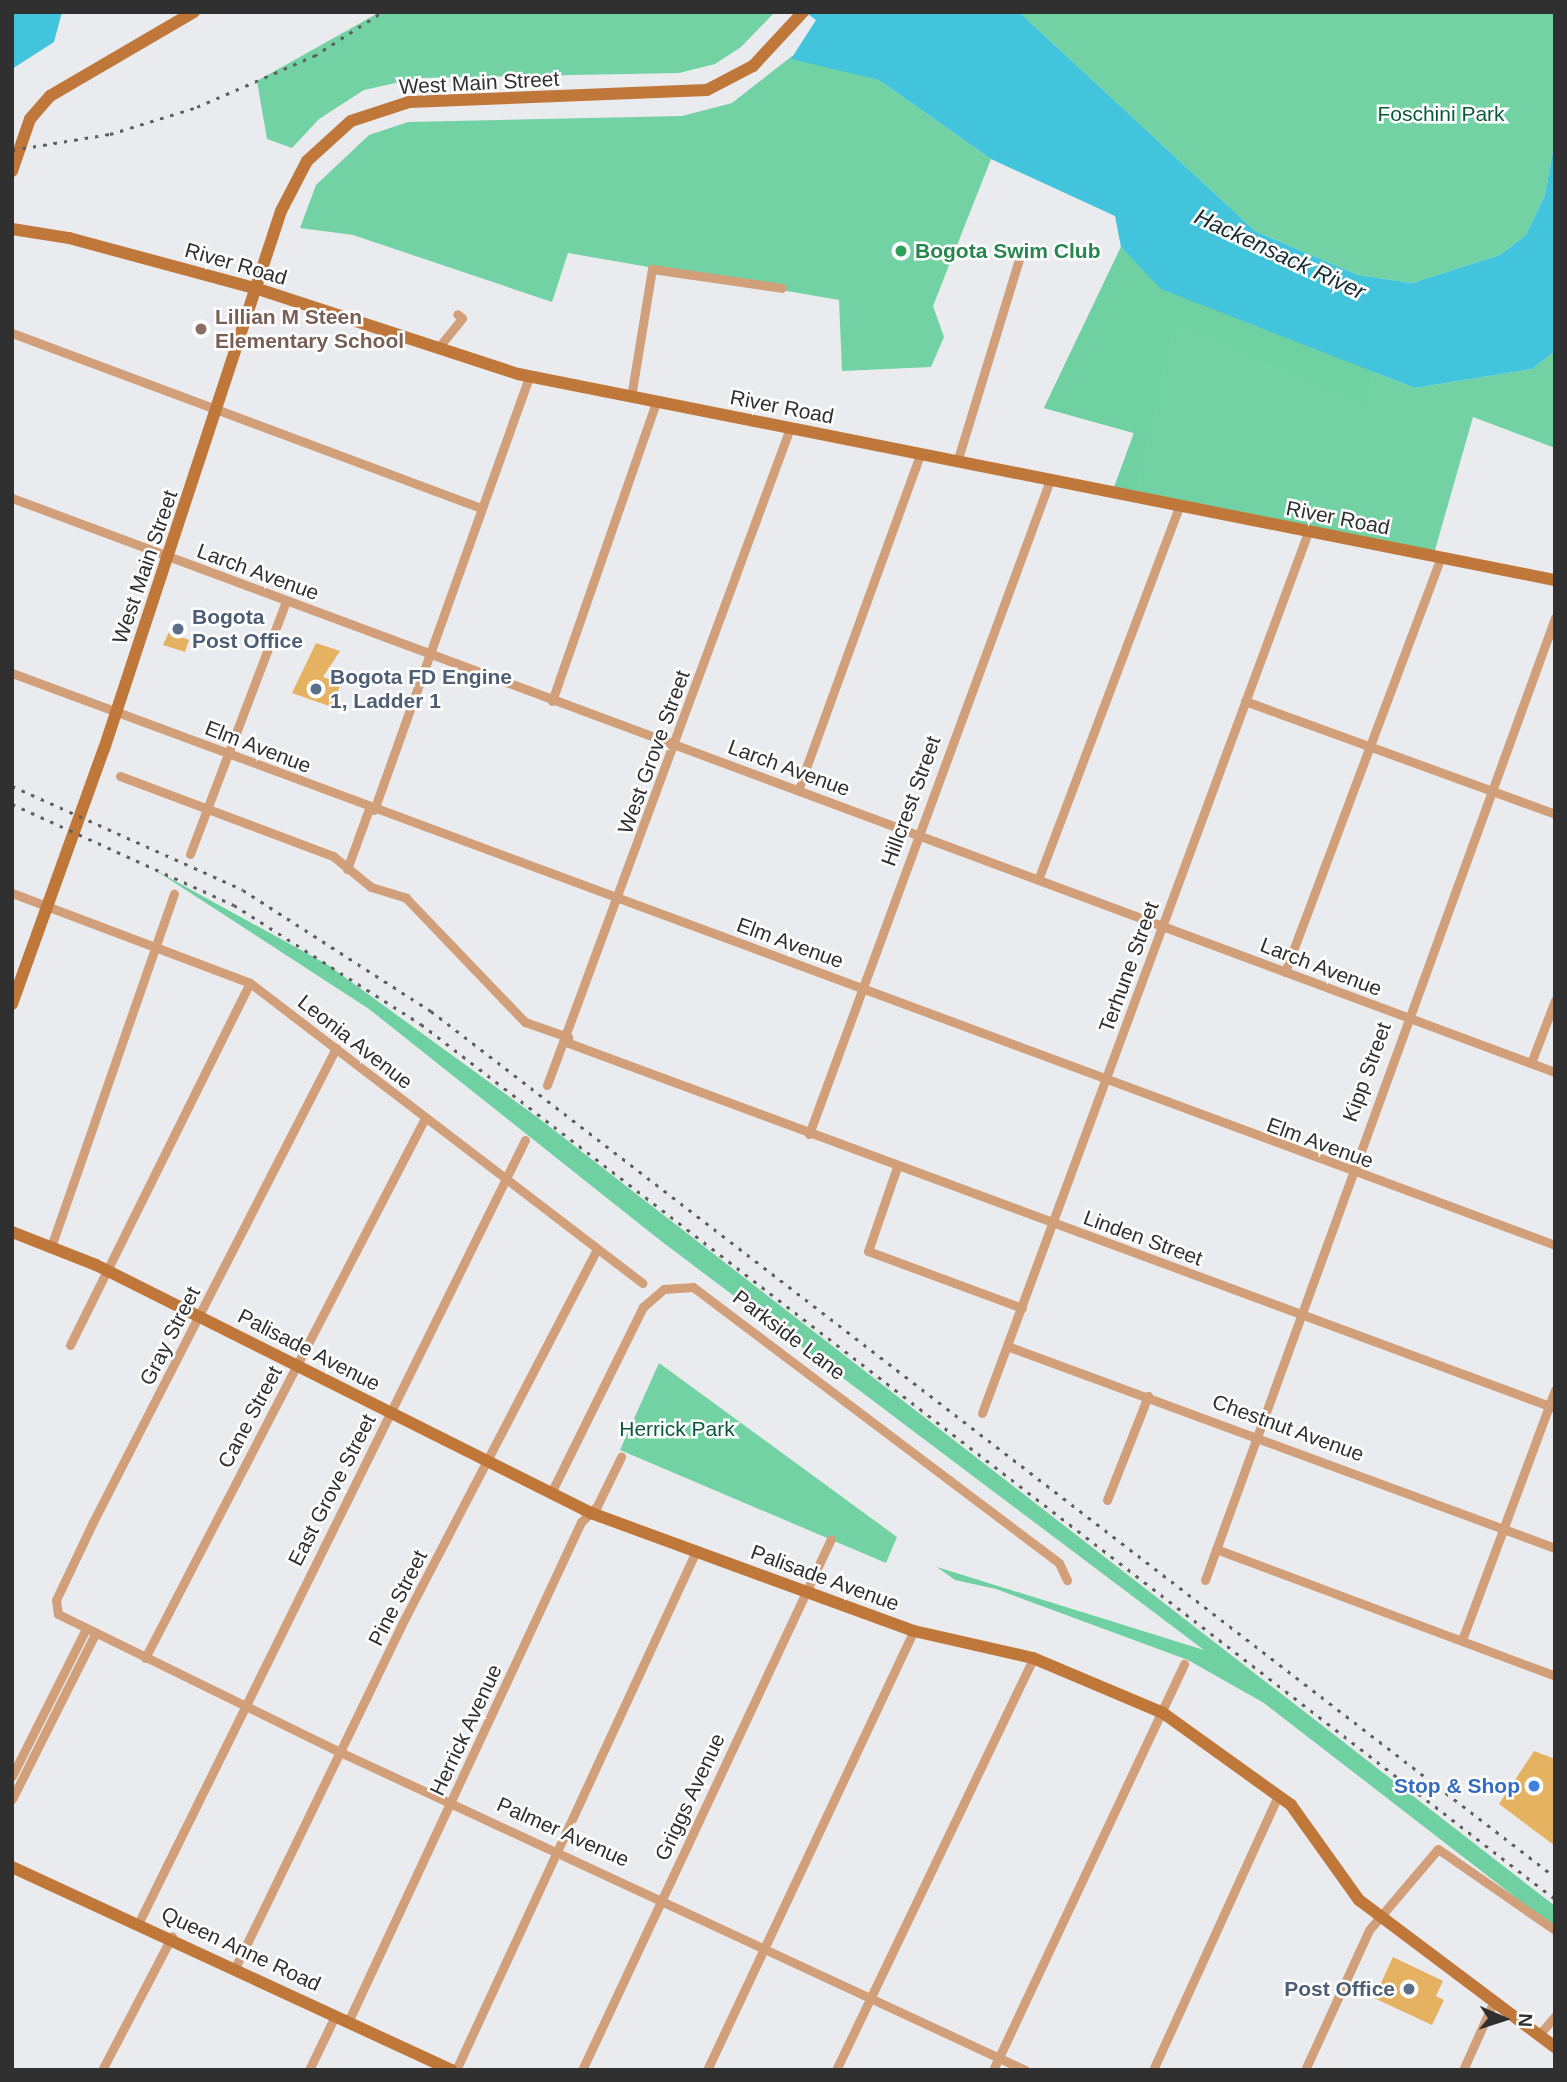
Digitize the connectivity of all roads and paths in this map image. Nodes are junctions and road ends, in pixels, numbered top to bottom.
1 (194, 12) edge
2 (799, 16) edge
3 (12, 171) edge
4 (12, 229) edge
5 (1021, 253) dead end
6 (782, 288) dead end
7 (258, 289) junction
8 (457, 314) dead end
9 (12, 333) edge
10 (438, 348) junction
11 (529, 377) junction
12 (631, 397) junction
13 (656, 402) junction
14 (219, 408) junction
15 (790, 428) junction
16 (920, 454) junction
17 (957, 462) junction
18 (1050, 481) junction
19 (12, 498) edge
20 (1179, 506) junction
21 (481, 508) junction
22 (1308, 532) junction
23 (169, 557) junction
24 (1441, 558) junction
25 (1555, 580) edge
26 (286, 601) junction
27 (1555, 618) edge
28 (431, 654) junction
29 (12, 673) edge
30 (552, 701) junction
31 (1245, 701) junction
32 (116, 712) junction
33 (674, 746) junction
34 (1370, 747) junction
35 (229, 755) junction
36 (120, 776) dead end
37 (798, 790) junction
38 (1490, 791) junction
39 (210, 807) junction
40 (372, 809) junction
41 (1555, 814) edge
42 (916, 834) junction
43 (190, 854) dead end
44 (347, 869) junction
45 (1038, 880) junction
46 (12, 893) edge
47 (174, 894) dead end
48 (618, 900) junction
49 (1162, 926) junction
50 (157, 944) junction
51 (1285, 972) junction
52 (250, 983) junction
53 (866, 989) junction
54 (1555, 1000) edge
55 (12, 1004) edge
56 (1406, 1017) junction
57 (567, 1040) junction
58 (336, 1048) junction
59 (1531, 1063) junction
60 (1555, 1072) edge
61 (1105, 1083) junction
62 (547, 1085) dead end
63 (425, 1118) junction
64 (808, 1134) junction
65 (525, 1140) dead end
66 (897, 1167) junction
67 (1348, 1172) junction
68 (509, 1182) junction
69 (1052, 1224) junction
70 (12, 1232) edge
71 (52, 1244) junction
72 (1555, 1245) edge
73 (597, 1249) junction
74 (106, 1269) junction
75 (642, 1283) dead end
76 (1022, 1308) junction
77 (1302, 1314) junction
78 (201, 1317) junction
79 (70, 1345) dead end
80 (1007, 1346) junction
81 (298, 1364) junction
82 (1555, 1390) edge
83 (1148, 1396) junction
84 (1552, 1407) edge
85 (392, 1413) junction
86 (982, 1413) dead end
87 (1257, 1435) junction
88 (621, 1457) dead end
89 (490, 1463) junction
90 (551, 1493) junction
91 (1107, 1500) dead end
92 (591, 1513) junction
93 (1504, 1528) junction
94 (831, 1539) dead end
95 (1555, 1548) edge
96 (1216, 1549) junction
97 (696, 1551) junction
98 (1067, 1580) dead end
99 (1205, 1580) dead end
100 (805, 1591) junction
101 (86, 1629) junction
102 (914, 1631) junction
103 (95, 1634) junction
104 (1462, 1640) junction
105 (145, 1658) junction
106 (1032, 1658) junction
107 (1184, 1664) dead end
108 (1555, 1676) edge
109 (244, 1706) junction
110 (1163, 1713) junction
111 (340, 1752) junction
112 (12, 1776) edge
113 (1279, 1794) junction
114 (12, 1798) edge
115 (452, 1801) junction
116 (558, 1849) junction
117 (12, 1867) edge
118 (663, 1897) junction
119 (1383, 1914) junction
120 (139, 1922) junction
121 (1555, 1930) edge
122 (172, 1936) junction
123 (761, 1948) junction
124 (236, 1966) junction
125 (869, 1998) junction
126 (1494, 2001) junction
127 (335, 2016) junction
128 (1555, 2016) edge
129 (348, 2022) junction
130 (1539, 2035) junction
131 (1555, 2048) edge
132 (998, 2058) junction
133 (429, 2065) edge
134 (102, 2070) edge
135 (309, 2070) edge
136 (454, 2070) edge
137 (582, 2070) edge
138 (707, 2070) edge
139 (836, 2070) edge
140 (993, 2070) edge
141 (1025, 2070) edge
142 (1153, 2070) edge
143 (1305, 2070) edge
144 (1463, 2070) edge

1 - 3 main road
2 - 7 main road, West Main Street
4 - 7 main road, River Road
5 - 17 street
6 - 12 street
7 - 10 main road, River Road
7 - 14 main road, West Main Street
8 - 10 street
9 - 14 street
10 - 11 main road, River Road
11 - 12 main road, River Road
11 - 21 street
12 - 13 main road, River Road
13 - 15 main road, River Road
13 - 30 street
14 - 21 street
14 - 23 main road, West Main Street
15 - 16 main road, River Road
15 - 33 street, West Grove Street
16 - 17 main road, River Road
16 - 37 street
17 - 18 main road, River Road
18 - 20 main road, River Road
18 - 42 street, Hillcrest Street
19 - 23 street, Larch Avenue
20 - 22 main road, River Road
20 - 45 street
21 - 28 street
22 - 24 main road, River Road
22 - 31 street, Terhune Street
23 - 26 street, Larch Avenue
23 - 32 main road, West Main Street
24 - 25 main road, River Road
24 - 34 street
26 - 28 street, Larch Avenue
26 - 35 street
27 - 38 street, Kipp Street
28 - 30 street, Larch Avenue
28 - 40 street
29 - 32 street, Elm Avenue
30 - 33 street, Larch Avenue
31 - 34 street
31 - 49 street, Terhune Street
32 - 35 street, Elm Avenue
32 - 55 main road, West Main Street
33 - 37 street, Larch Avenue
33 - 48 street, West Grove Street
34 - 38 street
34 - 51 street
35 - 39 street
35 - 40 street, Elm Avenue
36 - 39 street, Linden Street
37 - 42 street, Larch Avenue
38 - 41 street
38 - 56 street, Kipp Street
39 - 43 street
39 - 44 street, Linden Street
40 - 44 street
40 - 48 street, Elm Avenue
42 - 45 street, Larch Avenue
42 - 53 street, Hillcrest Street
44 - 57 street, Linden Street
45 - 49 street, Larch Avenue
46 - 50 street, Leonia Avenue
47 - 50 street
48 - 53 street, Elm Avenue
48 - 57 street, West Grove Street
49 - 51 street, Larch Avenue
49 - 61 street, Terhune Street
50 - 52 street, Leonia Avenue
50 - 71 street
51 - 56 street, Larch Avenue
52 - 58 street, Leonia Avenue
52 - 74 street
53 - 61 street, Elm Avenue
53 - 64 street, Hillcrest Street
54 - 59 street
56 - 59 street, Larch Avenue
56 - 67 street, Kipp Street
57 - 62 street, West Grove Street
57 - 64 street, Linden Street
58 - 63 street, Leonia Avenue
58 - 78 street, Gray Street
59 - 60 street, Larch Avenue
61 - 67 street, Elm Avenue
61 - 69 street, Terhune Street
63 - 68 street, Leonia Avenue
63 - 81 street, Cane Street
64 - 66 street, Linden Street
65 - 68 street, East Grove Street
66 - 69 street, Linden Street
66 - 76 street
67 - 72 street, Elm Avenue
67 - 77 street, Kipp Street
68 - 73 street, Leonia Avenue
68 - 85 street, East Grove Street
69 - 76 street, Terhune Street
69 - 77 street, Linden Street
70 - 71 main road, Palisade Avenue
71 - 74 main road, Palisade Avenue
73 - 75 street, Leonia Avenue
73 - 89 street, Pine Street
74 - 78 main road, Palisade Avenue
74 - 79 street
76 - 80 street, Terhune Street
77 - 84 street, Linden Street
77 - 87 street, Kipp Street
78 - 81 main road, Palisade Avenue
78 - 101 street, Gray Street
80 - 83 street, Chestnut Avenue
80 - 86 street, Terhune Street
81 - 85 main road, Palisade Avenue
81 - 105 street, Cane Street
82 - 84 street
83 - 87 street, Chestnut Avenue
83 - 91 street
84 - 93 street
85 - 89 main road, Palisade Avenue
85 - 109 street, East Grove Street
87 - 93 street, Chestnut Avenue
87 - 96 street, Kipp Street
88 - 92 street, Herrick Avenue
89 - 90 main road, Palisade Avenue
89 - 111 street, Pine Street
90 - 92 main road, Palisade Avenue
90 - 98 street, Parkside Lane
92 - 97 main road, Palisade Avenue
92 - 115 street, Herrick Avenue
93 - 95 street, Chestnut Avenue
93 - 104 street
94 - 100 street, Griggs Avenue
96 - 99 street, Kipp Street
96 - 104 street
97 - 100 main road, Palisade Avenue
97 - 116 street
100 - 102 main road, Palisade Avenue
100 - 118 street, Griggs Avenue
101 - 103 street, Palmer Avenue
101 - 112 street
102 - 106 main road, Palisade Avenue
102 - 123 street
103 - 105 street, Palmer Avenue
103 - 114 street
104 - 108 street
105 - 109 street, Palmer Avenue
106 - 110 main road, Palisade Avenue
106 - 125 street
107 - 110 street
109 - 111 street, Palmer Avenue
109 - 120 street, East Grove Street
110 - 113 main road, Palisade Avenue
110 - 132 street
111 - 115 street, Palmer Avenue
111 - 124 street, Pine Street
113 - 119 main road, Palisade Avenue
113 - 142 street
115 - 116 street, Palmer Avenue
115 - 129 street, Herrick Avenue
116 - 118 street, Palmer Avenue
116 - 136 street
117 - 120 main road, Queen Anne Road
118 - 123 street, Palmer Avenue
118 - 137 street, Griggs Avenue
119 - 121 street
119 - 126 main road, Palisade Avenue
119 - 143 street
120 - 122 main road, Queen Anne Road
122 - 124 main road, Queen Anne Road
122 - 134 street
123 - 125 street, Palmer Avenue
123 - 138 street
124 - 127 main road, Queen Anne Road
125 - 132 street, Palmer Avenue
125 - 139 street
126 - 130 main road, Palisade Avenue
126 - 144 street
127 - 129 main road, Queen Anne Road
127 - 135 street
128 - 130 street
129 - 133 main road, Queen Anne Road
130 - 131 main road, Palisade Avenue
132 - 140 street
132 - 141 street, Palmer Avenue
133 - 136 main road, Queen Anne Road

